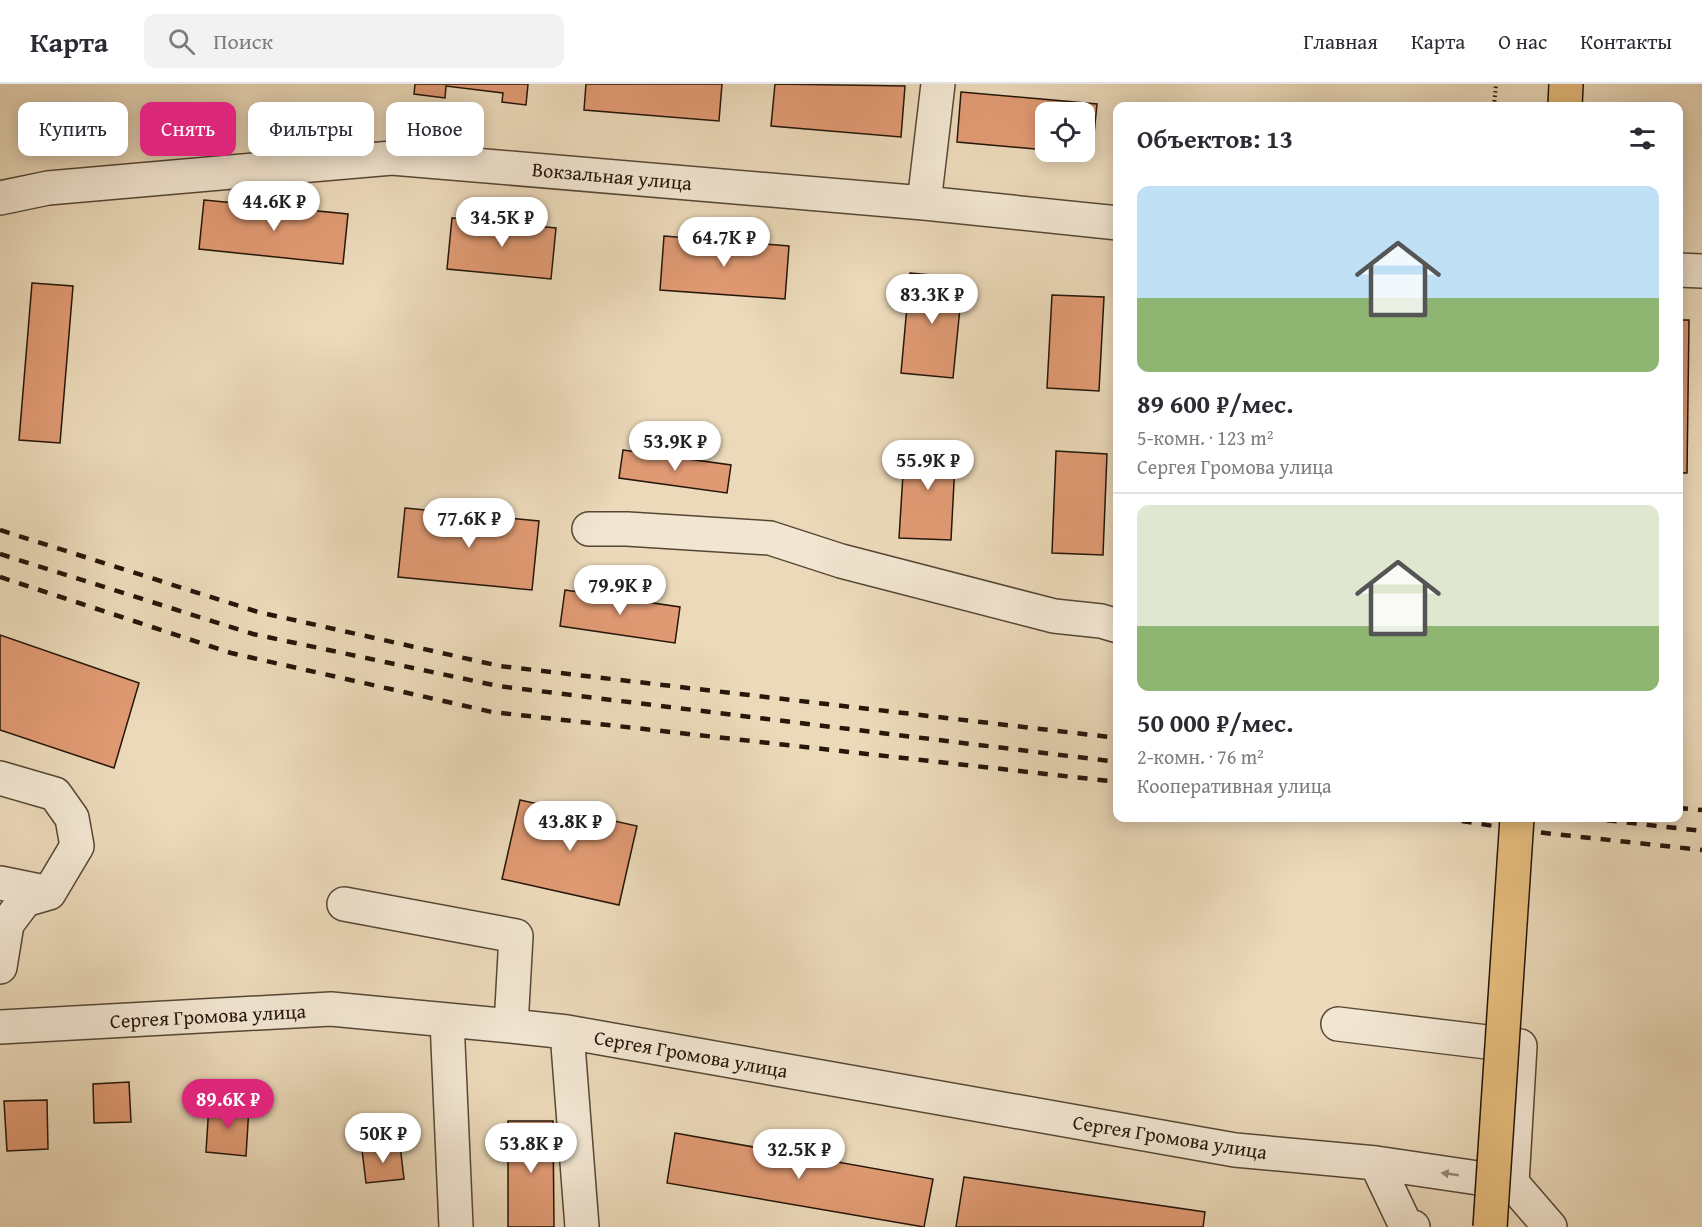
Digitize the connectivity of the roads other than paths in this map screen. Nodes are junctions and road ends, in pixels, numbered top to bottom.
1 (938, 84) edge
2 (1566, 84) edge
3 (1565, 102) edge
4 (0, 198) edge
5 (924, 203) junction
6 (1113, 222) edge
7 (1683, 270) edge
8 (1702, 271) edge
9 (589, 529) dead end
10 (1113, 625) edge
11 (0, 778) edge
12 (1517, 822) edge
13 (0, 883) edge
14 (49, 893) junction
15 (344, 904) dead end
16 (0, 967) edge
17 (447, 1020) junction
18 (1338, 1024) dead end
19 (511, 1026) junction
20 (0, 1027) edge
21 (567, 1032) junction
22 (1376, 1163) junction
23 (1512, 1183) junction
24 (456, 1227) edge
25 (582, 1227) edge
26 (1408, 1227) edge
27 (1490, 1227) edge
28 (1550, 1227) edge

1 - 5 street
2 - 3 main road
4 - 5 street, Вокзальная улица
5 - 6 street, Вокзальная улица
7 - 8 street
9 - 10 street
11 - 14 street
12 - 27 main road, bridge
13 - 14 street
14 - 16 street
15 - 19 street
17 - 19 street, Сергея Громова улица
17 - 20 street, Сергея Громова улица
17 - 24 street
18 - 23 street
19 - 21 street, Сергея Громова улица
21 - 22 street, Сергея Громова улица
21 - 25 street
23 -> 22 street, Сергея Громова улица
22 - 26 street
23 - 28 street

